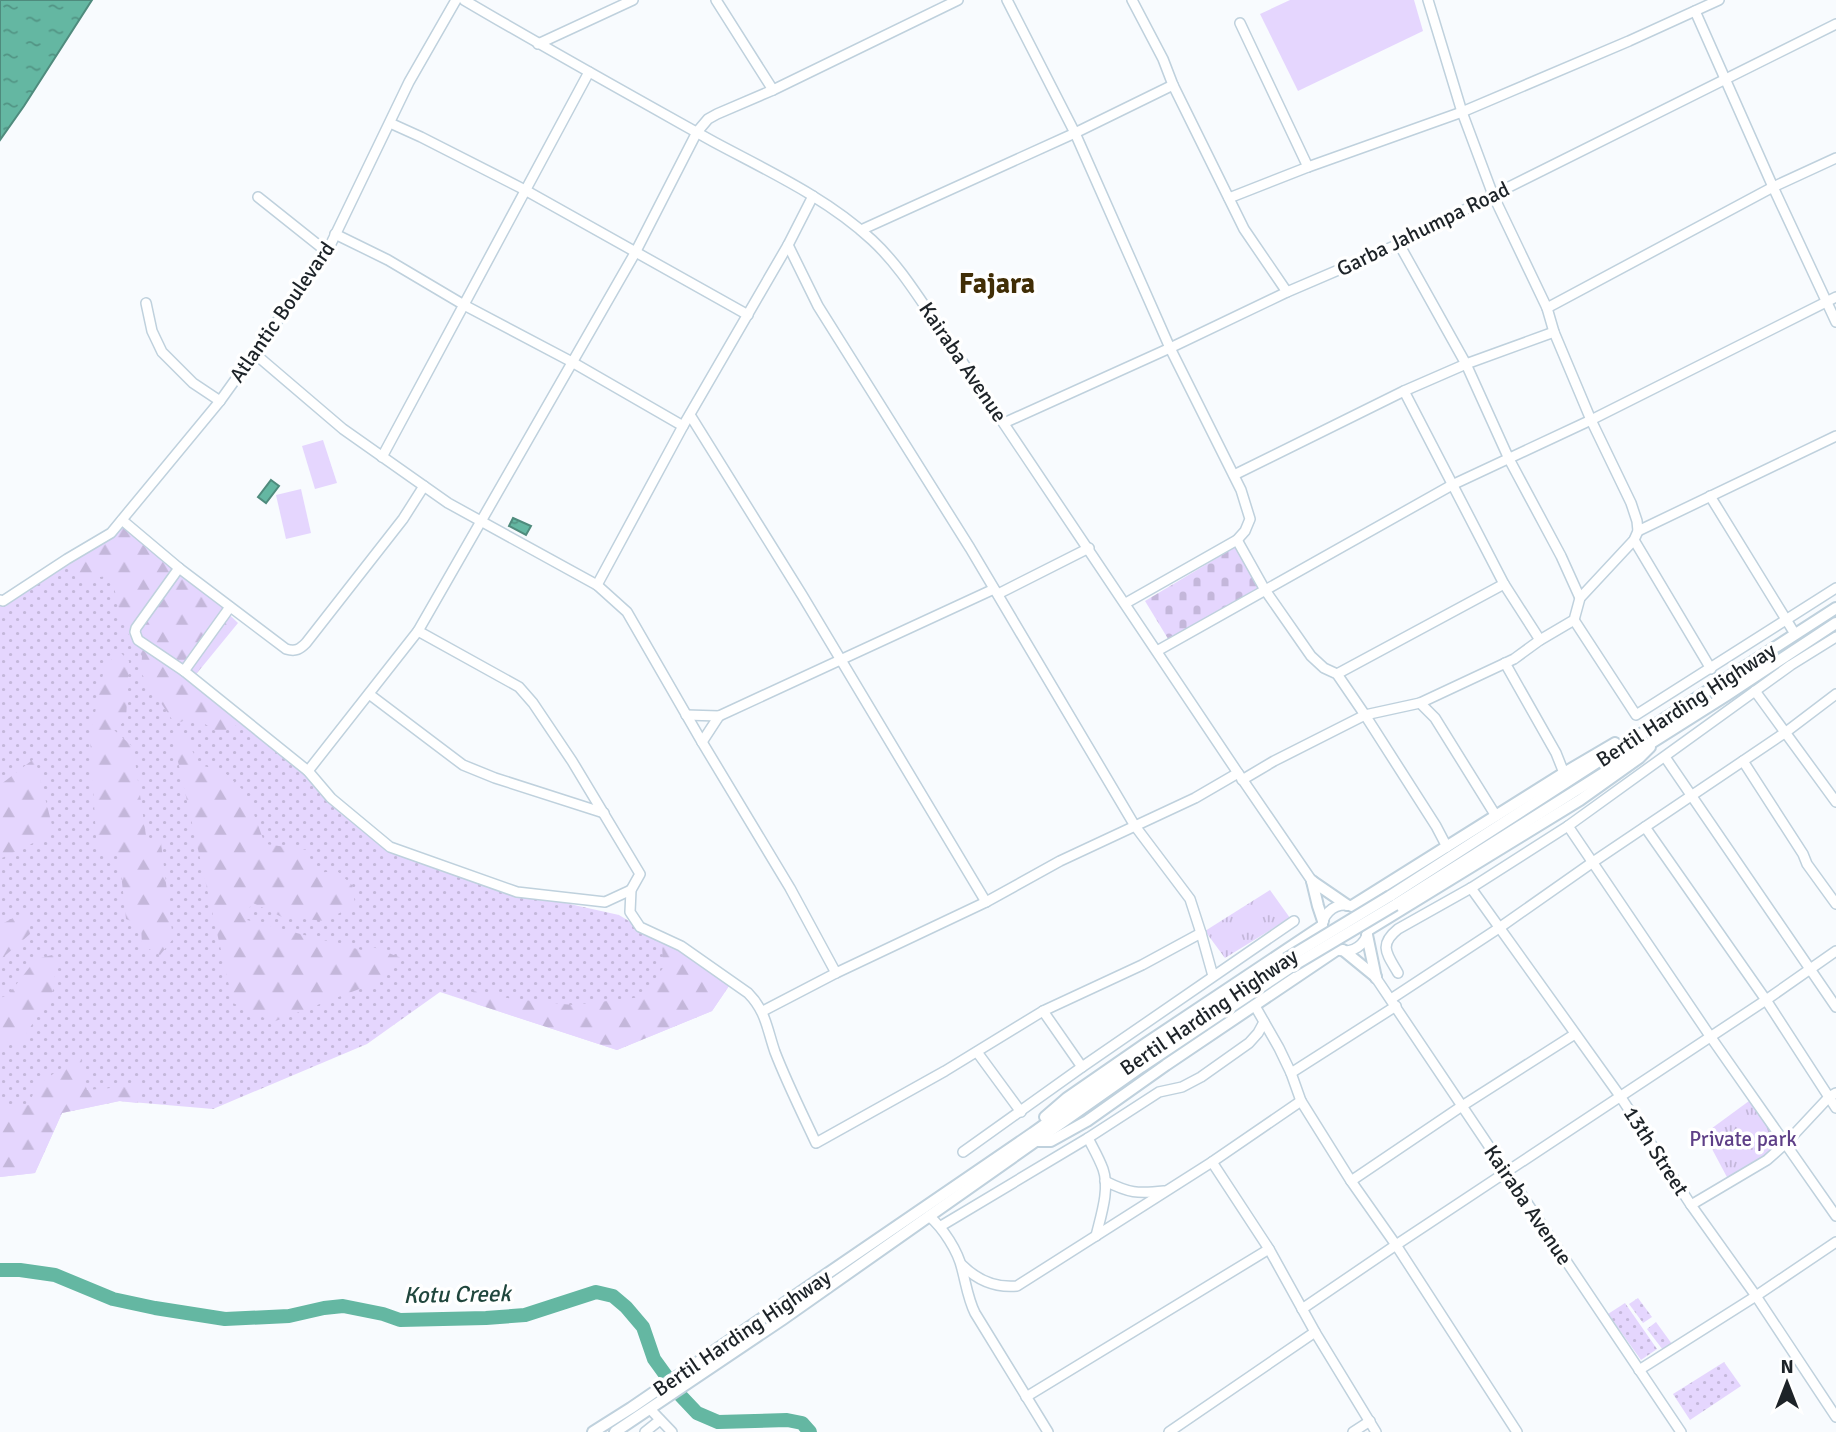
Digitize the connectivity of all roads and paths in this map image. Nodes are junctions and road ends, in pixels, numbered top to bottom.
1 (456, 0) edge
2 (464, 0) edge
3 (633, 0) edge
4 (716, 0) edge
5 (958, 0) edge
6 (1007, 0) edge
7 (1132, 0) edge
8 (1428, 0) edge
9 (1719, 0) edge
10 (1695, 11) junction
11 (1240, 23) dead end
12 (1836, 24) edge
13 (538, 44) junction
14 (589, 72) junction
15 (1725, 79) junction
16 (1173, 85) junction
17 (773, 90) junction
18 (1462, 112) junction
19 (390, 124) junction
20 (697, 132) junction
21 (1075, 133) junction
22 (1836, 158) edge
23 (1308, 167) junction
24 (1773, 187) junction
25 (525, 190) junction
26 (1493, 195) junction
27 (813, 196) junction
28 (258, 197) dead end
29 (1229, 198) junction
30 (861, 230) junction
31 (335, 234) junction
32 (1399, 244) junction
33 (789, 246) junction
34 (327, 252) junction
35 (635, 253) junction
36 (1287, 292) junction
37 (1832, 299) edge
38 (146, 303) dead end
39 (464, 305) junction
40 (1547, 308) junction
41 (748, 316) junction
42 (1836, 322) edge
43 (1554, 332) junction
44 (1170, 348) junction
45 (254, 354) junction
46 (572, 362) junction
47 (1466, 364) junction
48 (1404, 391) junction
49 (220, 401) junction
50 (690, 415) junction
51 (1591, 420) junction
52 (1004, 423) junction
53 (683, 426) junction
54 (1836, 436) edge
55 (382, 457) junction
56 (1509, 459) junction
57 (1234, 475) junction
58 (1452, 485) junction
59 (424, 486) junction
60 (1710, 496) junction
61 (122, 520) junction
62 (482, 521) junction
63 (1636, 535) junction
64 (1237, 540) junction
65 (1089, 548) junction
66 (179, 568) junction
67 (1504, 584) junction
68 (597, 585) junction
69 (1836, 588) edge
70 (1265, 590) junction
71 (996, 592) junction
72 (1580, 598) junction
73 (0, 600) edge
74 (1126, 603) junction
75 (230, 607) junction
76 (1836, 608) edge
77 (1574, 620) junction
78 (1786, 620) junction
79 (1836, 622) edge
80 (418, 632) junction
81 (1795, 634) junction
82 (1836, 637) edge
83 (1540, 640) junction
84 (1157, 651) junction
85 (840, 659) junction
86 (1505, 663) junction
87 (1711, 669) junction
88 (184, 671) junction
89 (1336, 674) junction
90 (1755, 691) junction
91 (369, 694) junction
92 (1836, 694) edge
93 (1420, 703) junction
94 (686, 715) junction
95 (1365, 715) junction
96 (719, 716) junction
97 (1786, 732) junction
98 (1650, 736) junction
99 (702, 742) junction
100 (1665, 757) junction
101 (1742, 761) junction
102 (308, 771) junction
103 (1564, 773) junction
104 (1240, 776) junction
105 (1692, 795) junction
106 (1836, 802) edge
107 (604, 813) junction
108 (1496, 816) junction
109 (1135, 826) junction
110 (1568, 826) junction
111 (1645, 827) junction
112 (1447, 847) junction
113 (1593, 862) junction
114 (1312, 881) junction
115 (1471, 888) junction
116 (631, 890) junction
117 (986, 902) junction
118 (1836, 904) edge
119 (1350, 905) junction
120 (1294, 921) dead end
121 (1323, 923) junction
122 (1499, 928) junction
123 (1367, 932) junction
124 (1202, 933) junction
125 (1340, 950) junction
126 (1836, 951) edge
127 (1810, 968) junction
128 (836, 973) junction
129 (1398, 973) dead end
130 (1213, 976) junction
131 (1376, 978) junction
132 (1766, 1000) junction
133 (1393, 1003) junction
134 (1255, 1006) junction
135 (1836, 1007) edge
136 (763, 1011) junction
137 (1043, 1011) junction
138 (1264, 1022) junction
139 (1575, 1034) junction
140 (1710, 1036) junction
141 (977, 1052) junction
142 (1082, 1067) junction
143 (1291, 1073) junction
144 (1833, 1095) edge
145 (1620, 1096) junction
146 (1301, 1101) junction
147 (1462, 1106) junction
148 (1836, 1108) edge
149 (1021, 1112) junction
150 (1035, 1137) junction
151 (1088, 1138) junction
152 (1786, 1143) junction
153 (963, 1152) dead end
154 (1212, 1162) junction
155 (1506, 1173) junction
156 (1105, 1181) junction
157 (1351, 1181) junction
158 (1166, 1191) junction
159 (1691, 1205) junction
160 (929, 1216) junction
161 (1836, 1216) edge
162 (941, 1226) junction
163 (1096, 1236) junction
164 (1836, 1242) edge
165 (1396, 1245) junction
166 (1269, 1250) junction
167 (962, 1265) junction
168 (1756, 1296) junction
169 (1302, 1309) junction
170 (1315, 1332) junction
171 (1639, 1370) junction
172 (678, 1383) junction
173 (660, 1395) junction
174 (1026, 1397) junction
175 (650, 1409) junction
176 (1836, 1416) edge
177 (660, 1420) junction
178 (1370, 1421) junction
179 (593, 1432) edge
180 (615, 1432) edge
181 (645, 1432) edge
182 (672, 1432) edge
183 (1048, 1432) edge
184 (1169, 1432) edge
185 (1353, 1432) edge
186 (1376, 1432) edge
187 (1517, 1432) edge
188 (1681, 1432) edge

1 - 19 street, Atlantic Boulevard
2 - 13 street, Kairaba Avenue
3 - 13 street
4 - 17 street
5 - 17 street
6 - 21 street
7 - 16 street
8 - 18 street
9 - 10 street
10 - 15 street
10 - 18 street
11 - 23 street
12 - 15 street, Garba Jahumpa Road
13 - 14 street, Kairaba Avenue
14 - 20 street, Kairaba Avenue
14 - 25 street
15 - 24 street
15 - 26 street, Garba Jahumpa Road
16 - 21 street
16 - 29 street
17 - 20 street
18 - 23 street
18 - 26 street
19 - 25 street
19 - 31 street, Atlantic Boulevard
20 - 27 street, Kairaba Avenue
20 - 35 street
21 - 30 street
21 - 44 street
22 - 24 street
23 - 29 street
24 - 37 street
24 - 40 street
25 - 35 street
25 - 39 street
26 - 32 street, Garba Jahumpa Road
26 - 40 street
27 - 30 street, Kairaba Avenue
27 - 33 street
28 - 34 street
29 - 36 street
30 - 52 street, Kairaba Avenue
31 - 34 street, Atlantic Boulevard
31 - 39 street
32 - 36 street, Garba Jahumpa Road
32 - 47 street
33 - 41 street
33 - 71 street
34 - 45 street, Atlantic Boulevard
35 - 41 street
35 - 46 street
36 - 44 street, Garba Jahumpa Road
37 - 42 street
37 - 51 street
38 - 49 street
39 - 46 street
39 - 55 street
40 - 43 street
41 - 50 street
43 - 47 street
43 - 51 street
44 - 52 street, Garba Jahumpa Road
44 - 57 street
45 - 49 street, Atlantic Boulevard
45 - 55 street
46 - 53 street
46 - 62 street
47 - 48 street
47 - 56 street
48 - 57 street
48 - 58 street
49 - 61 street, Atlantic Boulevard
50 - 53 street
50 - 85 street
51 - 56 street
51 - 63 street
52 - 65 street, Kairaba Avenue
53 - 68 street
54 - 60 street
55 - 59 street
56 - 58 street
56 - 72 street
57 - 64 street
58 - 67 street
58 - 70 street
59 - 62 street
59 - 75 street
60 - 63 street
60 - 78 street
61 - 66 street
61 - 73 street, Atlantic Boulevard
62 - 68 street
62 - 80 street
63 - 72 street
63 - 87 street
64 - 70 street
64 - 74 street
65 - 71 street
65 - 74 street, Kairaba Avenue
66 - 75 street
66 - 88 street
67 - 83 street
67 - 89 street
68 - 94 street
69 - 78 street
70 - 84 street
70 - 89 street
71 - 85 street
71 - 109 street
72 - 77 street
74 - 84 street, Kairaba Avenue
75 - 88 street
76 - 81 main road, Bertil Harding Highway
77 - 83 street
77 - 87 street
78 - 81 street
78 - 87 street
79 - 98 main road, Bertil Harding Highway
80 - 91 street
80 - 107 street
81 - 98 main road, Bertil Harding Highway
82 - 90 street
83 - 86 street
84 - 104 street, Kairaba Avenue
85 - 96 street
85 - 117 street
86 - 93 street
86 - 103 street
88 - 102 street
89 - 95 street
90 - 97 street
90 - 100 street
91 - 102 street
91 - 107 street
92 - 97 street
93 - 95 street
93 - 108 street
94 - 96 street
94 - 99 street
95 - 104 street
95 - 112 street
96 - 99 street
97 - 101 street
97 - 106 street
98 - 103 main road
98 - 123 main road
98 - 150 main road, Bertil Harding Highway, bridge
99 - 128 street
100 - 105 street
100 - 110 street
101 - 105 street
101 - 118 street
102 - 116 street
103 - 108 main road
104 - 109 street
104 - 114 street, Kairaba Avenue
105 - 111 street
105 - 127 street
107 - 116 street
108 - 112 main road
109 - 117 street
109 - 124 street
110 - 113 street
110 - 115 street
111 - 113 street
111 - 132 street
112 - 119 main road
113 - 122 street
113 - 140 street
114 - 119 main road
114 - 121 main road
115 - 122 street, 13th Street
115 - 129 street
116 - 136 street
117 - 128 street
119 - 121 street
119 - 123 street
120 - 130 street
121 - 125 street
121 - 150 main road
122 - 133 street
122 - 139 street, 13th Street
123 - 125 street
123 - 131 main road
124 - 130 street
124 - 137 street
125 - 131 main road
125 - 134 main road
126 - 127 street
127 - 132 street
127 - 135 street
128 - 136 street
130 - 142 street
131 - 133 street, Kairaba Avenue
132 - 140 street
132 - 144 street
133 - 143 street
133 - 147 street, Kairaba Avenue
134 - 138 street
134 - 150 main road
136 - 141 street
137 - 141 street
137 - 142 street
138 - 143 street
138 - 151 street
139 - 145 street, 13th Street
139 - 147 street
140 - 145 street
140 - 152 street
141 - 149 street
142 - 149 street
143 - 146 street
144 - 148 street
144 - 152 street
145 - 155 street
145 - 159 street, 13th Street
146 - 154 street
146 - 157 street
147 - 155 street, Kairaba Avenue
147 - 157 street
149 - 153 street
150 - 160 main road, Bertil Harding Highway
150 - 172 main road, Bertil Harding Highway
151 - 156 street
151 - 162 street
152 - 159 street
152 - 161 street
154 - 158 street
154 - 166 street
155 - 165 street
155 - 171 street, Kairaba Avenue
156 - 158 street
156 - 163 street
157 - 165 street
158 - 163 street
159 - 168 street, 13th Street
160 - 162 street
160 - 172 main road, Bertil Harding Highway
162 - 167 street
163 - 167 street
164 - 168 street
165 - 169 street
165 - 187 street
166 - 169 street
166 - 174 street
167 - 174 street
168 - 171 street
168 - 176 street, 13th Street
169 - 170 street
170 - 178 street
170 - 184 street
171 - 188 street, Kairaba Avenue
172 - 173 main road, Bertil Harding Highway
173 - 175 main road, Bertil Harding Highway
173 - 179 main road, Bertil Harding Highway
174 - 183 street
175 - 177 street
175 - 180 main road, Bertil Harding Highway
177 - 181 street
177 - 182 street
178 - 185 street
178 - 186 street

